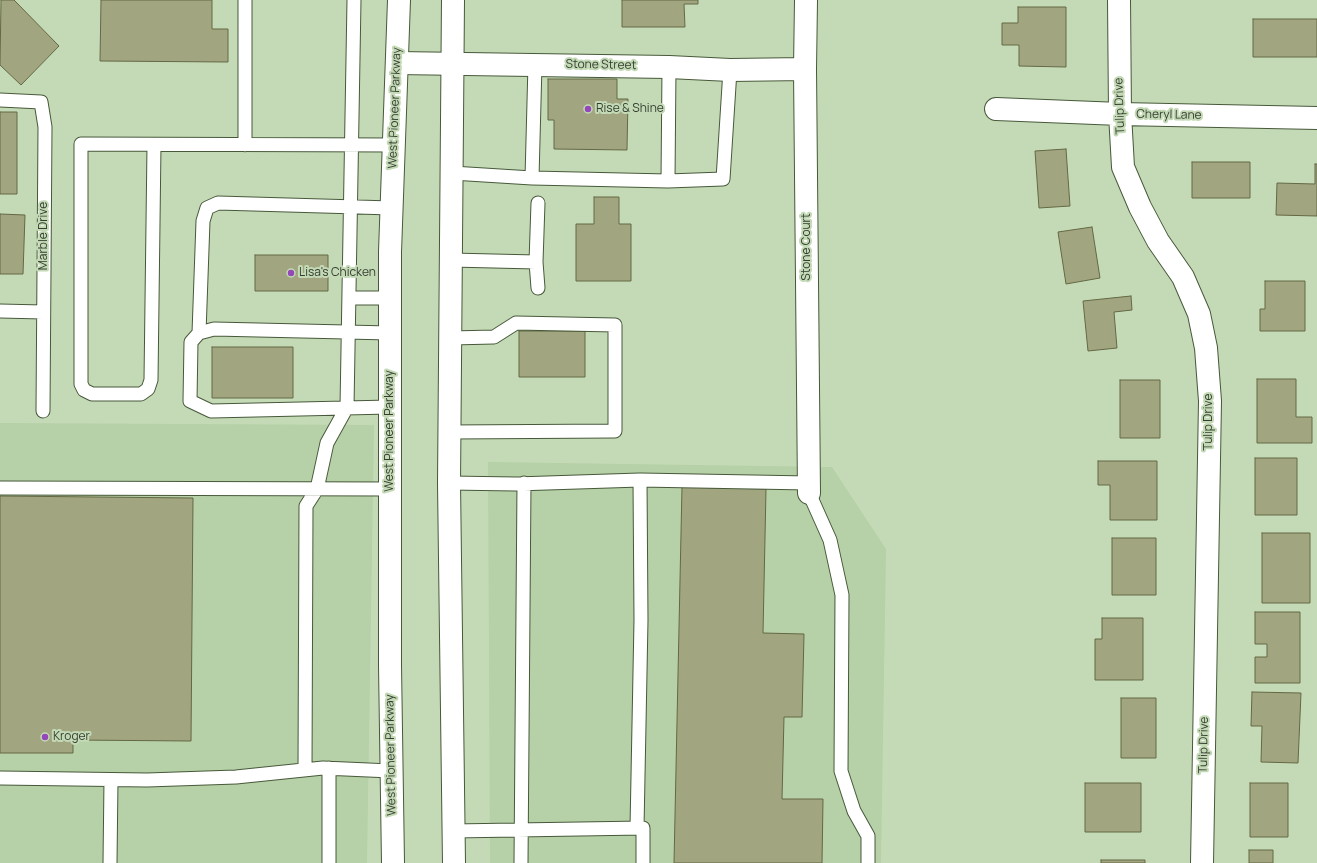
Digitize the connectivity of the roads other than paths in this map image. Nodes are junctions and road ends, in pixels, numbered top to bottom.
1 (245, 0) edge
2 (354, 0) edge
3 (399, 0) edge
4 (453, 0) edge
5 (806, 0) edge
6 (1119, 0) edge
7 (397, 63) junction
8 (452, 63) junction
9 (535, 64) junction
10 (669, 66) junction
11 (805, 69) junction
12 (730, 70) junction
13 (0, 100) edge
14 (996, 110) dead end
15 (1120, 114) junction
16 (1317, 118) edge
17 (154, 144) junction
18 (246, 144) junction
19 (352, 144) junction
20 (394, 144) junction
21 (452, 173) junction
22 (532, 178) junction
23 (668, 180) junction
24 (538, 203) dead end
25 (351, 208) junction
26 (392, 208) junction
27 (451, 260) junction
28 (536, 262) junction
29 (538, 288) dead end
30 (349, 298) junction
31 (390, 298) junction
32 (0, 311) edge
33 (43, 312) junction
34 (199, 333) junction
35 (348, 333) junction
36 (390, 333) junction
37 (451, 338) junction
38 (348, 407) junction
39 (390, 407) junction
40 (43, 411) dead end
41 (449, 432) junction
42 (640, 480) junction
43 (449, 483) junction
44 (524, 483) junction
45 (0, 488) edge
46 (808, 488) junction
47 (317, 489) junction
48 (390, 489) junction
49 (330, 768) junction
50 (305, 770) junction
51 (392, 771) junction
52 (0, 778) edge
53 (111, 780) junction
54 (637, 828) junction
55 (522, 830) junction
56 (454, 831) junction
57 (110, 863) edge
58 (330, 863) edge
59 (393, 863) edge
60 (454, 863) edge
61 (521, 863) edge
62 (643, 863) edge
63 (868, 863) edge
64 (1202, 863) edge

1 - 18 lane
2 - 19 lane
3 - 7 street, West Pioneer Parkway
4 - 8 street
5 - 11 street, Stone Court
6 - 15 street, Tulip Drive
7 - 8 street, Stone Street
7 - 20 street, West Pioneer Parkway
8 - 9 street, Stone Street
8 - 21 street
9 - 10 street, Stone Street
9 - 22 lane
10 - 12 street, Stone Street
10 - 23 lane
11 - 12 street, Stone Street
11 - 46 street, Stone Court
12 - 23 lane
13 - 33 lane, Marble Drive
14 - 15 street, Cheryl Lane
15 - 16 street, Cheryl Lane
15 - 64 street, Tulip Drive
17 - 17 lane
17 - 18 lane
18 - 19 lane
19 - 20 lane
19 - 25 lane
20 - 26 street, West Pioneer Parkway
21 - 22 lane
21 - 27 street
22 - 23 lane
24 - 28 lane
25 - 26 lane
25 - 30 lane
25 - 34 lane
26 - 31 street, West Pioneer Parkway
27 - 28 lane
27 - 37 street
28 - 29 lane
30 - 31 lane
30 - 35 lane
31 - 36 street, West Pioneer Parkway
32 - 33 lane
33 - 40 lane, Marble Drive
34 - 35 lane
34 - 38 lane
35 - 36 lane
35 - 38 lane
36 - 39 street, West Pioneer Parkway
37 - 41 street
37 - 41 lane
38 - 39 lane
38 - 47 lane
39 - 48 street, West Pioneer Parkway
41 - 43 street
42 - 44 lane
42 - 46 lane
42 - 54 lane
43 - 44 lane
43 - 56 street
44 - 55 lane
45 - 47 lane
46 - 63 lane
47 - 48 lane
47 - 50 lane
48 - 51 street, West Pioneer Parkway
49 - 50 lane
49 - 51 lane
49 - 58 lane
50 - 53 lane
51 - 59 street, West Pioneer Parkway
52 - 53 lane
53 - 57 lane
54 - 55 lane
54 - 62 lane
55 - 56 lane
55 - 61 lane
56 - 60 street

